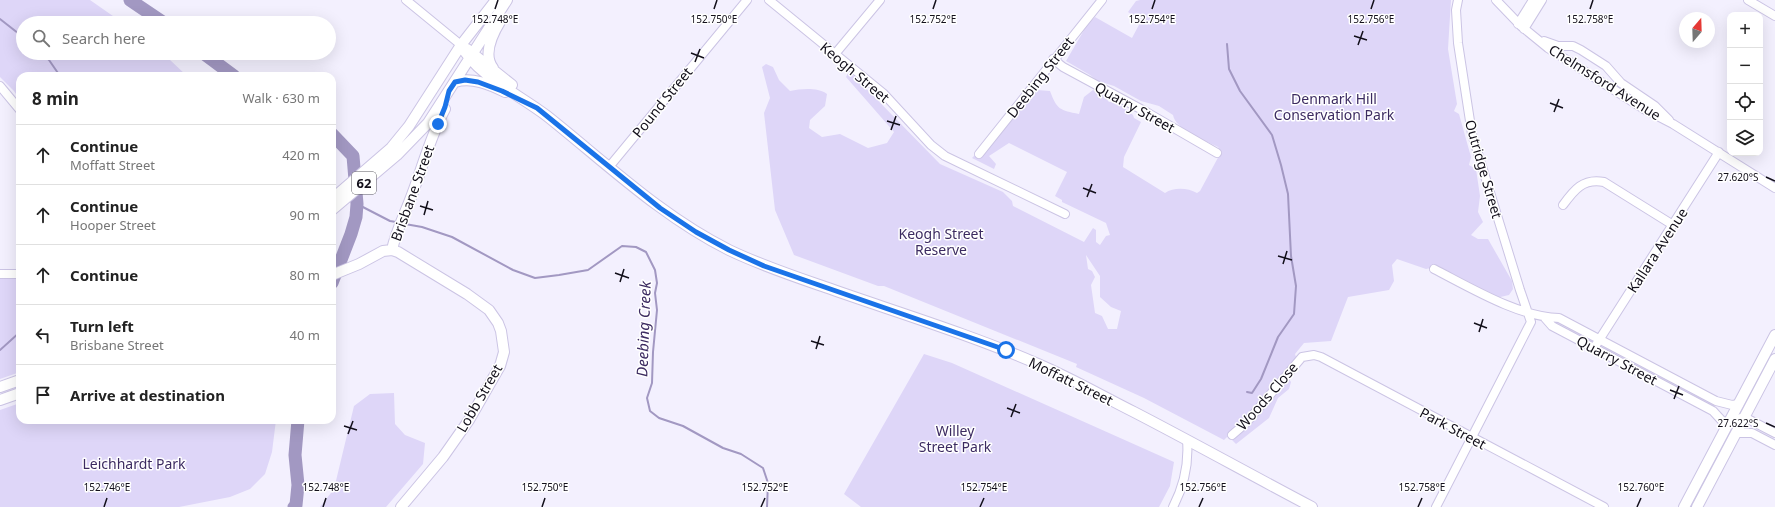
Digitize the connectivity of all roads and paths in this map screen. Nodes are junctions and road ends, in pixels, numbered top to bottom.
1 (406, 0) edge
2 (747, 0) edge
3 (769, 0) edge
4 (880, 0) edge
5 (1102, 0) edge
6 (1458, 0) edge
7 (1496, 0) edge
8 (1533, 0) edge
9 (1542, 0) edge
10 (1748, 0) edge
11 (502, 1) edge
12 (1775, 16) edge
13 (1521, 26) junction
14 (1537, 39) junction
15 (461, 45) junction
16 (1574, 46) junction
17 (835, 54) junction
18 (471, 56) junction
19 (1053, 59) junction
20 (1572, 64) junction
21 (494, 69) junction
22 (1612, 72) junction
23 (455, 82) junction
24 (0, 86) edge
25 (1607, 86) junction
26 (449, 91) junction
27 (16, 105) edge
28 (537, 108) junction
29 (1671, 123) junction
30 (394, 152) junction
31 (1719, 152) junction
32 (1217, 153) dead end
33 (979, 154) dead end
34 (609, 167) junction
35 (1775, 188) edge
36 (336, 196) edge
37 (1563, 205) dead end
38 (336, 206) edge
39 (1065, 214) dead end
40 (1673, 225) junction
41 (392, 250) junction
42 (1434, 269) dead end
43 (336, 273) edge
44 (0, 274) edge
45 (16, 274) edge
46 (1528, 311) junction
47 (1545, 318) junction
48 (1775, 335) edge
49 (1600, 339) junction
50 (1594, 348) junction
51 (1302, 357) joint
52 (1775, 359) edge
53 (16, 381) edge
54 (0, 387) edge
55 (16, 394) edge
56 (0, 400) edge
57 (1739, 404) junction
58 (1744, 416) junction
59 (1728, 425) junction
60 (1736, 433) junction
61 (1775, 433) edge
62 (1232, 435) dead end
63 (1473, 438) junction
64 (1187, 440) junction
65 (1775, 444) edge
66 (401, 507) edge
67 (1173, 507) edge
68 (1312, 507) edge
69 (1436, 507) edge
70 (1604, 507) edge
71 (1684, 507) edge
72 (1697, 507) edge

1 - 15 street
2 - 34 street, Pound Street
3 - 17 street, Keogh Street
4 - 17 street
5 - 19 street, Deebing Street
6 - 46 street, Outridge Street
7 - 13 street, Chelmsford Avenue
8 - 13 street
9 - 13 street
10 - 12 street
11 - 15 main road, 62
11 - 18 main road, 62
11 - 21 main road
13 - 14 street, Chelmsford Avenue
14 - 16 street, Chelmsford Avenue
14 - 20 street, Chelmsford Avenue
15 - 18 main road
15 - 30 main road, 62
16 - 20 street
16 - 22 street, Chelmsford Avenue
17 - 39 street, Keogh Street
18 - 21 main road
18 - 23 main road, 62
18 - 28 main road
19 - 32 street, Quarry Street
19 - 33 street, Deebing Street
20 - 25 street, Chelmsford Avenue
21 - 28 main road
22 - 25 street
22 - 29 street, Chelmsford Avenue
23 - 26 main road, 62
23 - 28 main road
24 - 27 street
25 - 29 street, Chelmsford Avenue
26 - 30 main road, 62
26 - 41 main road, Brisbane Street
28 - 34 main road, Moffatt Street
29 - 31 street, Chelmsford Avenue
30 - 36 main road, 62
30 - 38 main road, 62
31 - 35 street, Chelmsford Avenue
31 - 40 street, Kallara Avenue
34 - 64 main road, Moffatt Street
37 - 40 street
40 - 49 street, Kallara Avenue
41 - 43 main road
41 - 66 main road, Lobb Street
42 - 46 street, Quarry Street
44 - 45 street
46 - 47 street, Quarry Street
46 - 63 street
47 - 49 street, Quarry Street
47 - 50 street, Quarry Street
48 - 57 main road
49 - 50 street, Kallara Avenue
49 - 57 street, Quarry Street
50 - 59 street, Quarry Street
51 - 62 street, Woods Close
51 - 63 street, Park Street
52 - 58 main road
53 - 54 main road
55 - 56 main road
57 - 59 main road
58 - 59 street
58 - 60 main road
58 - 61 street
59 - 71 main road
60 - 65 street
60 - 72 main road
63 - 69 street
63 - 70 street, Park Street
64 - 67 street
64 - 68 main road, Moffatt Street

